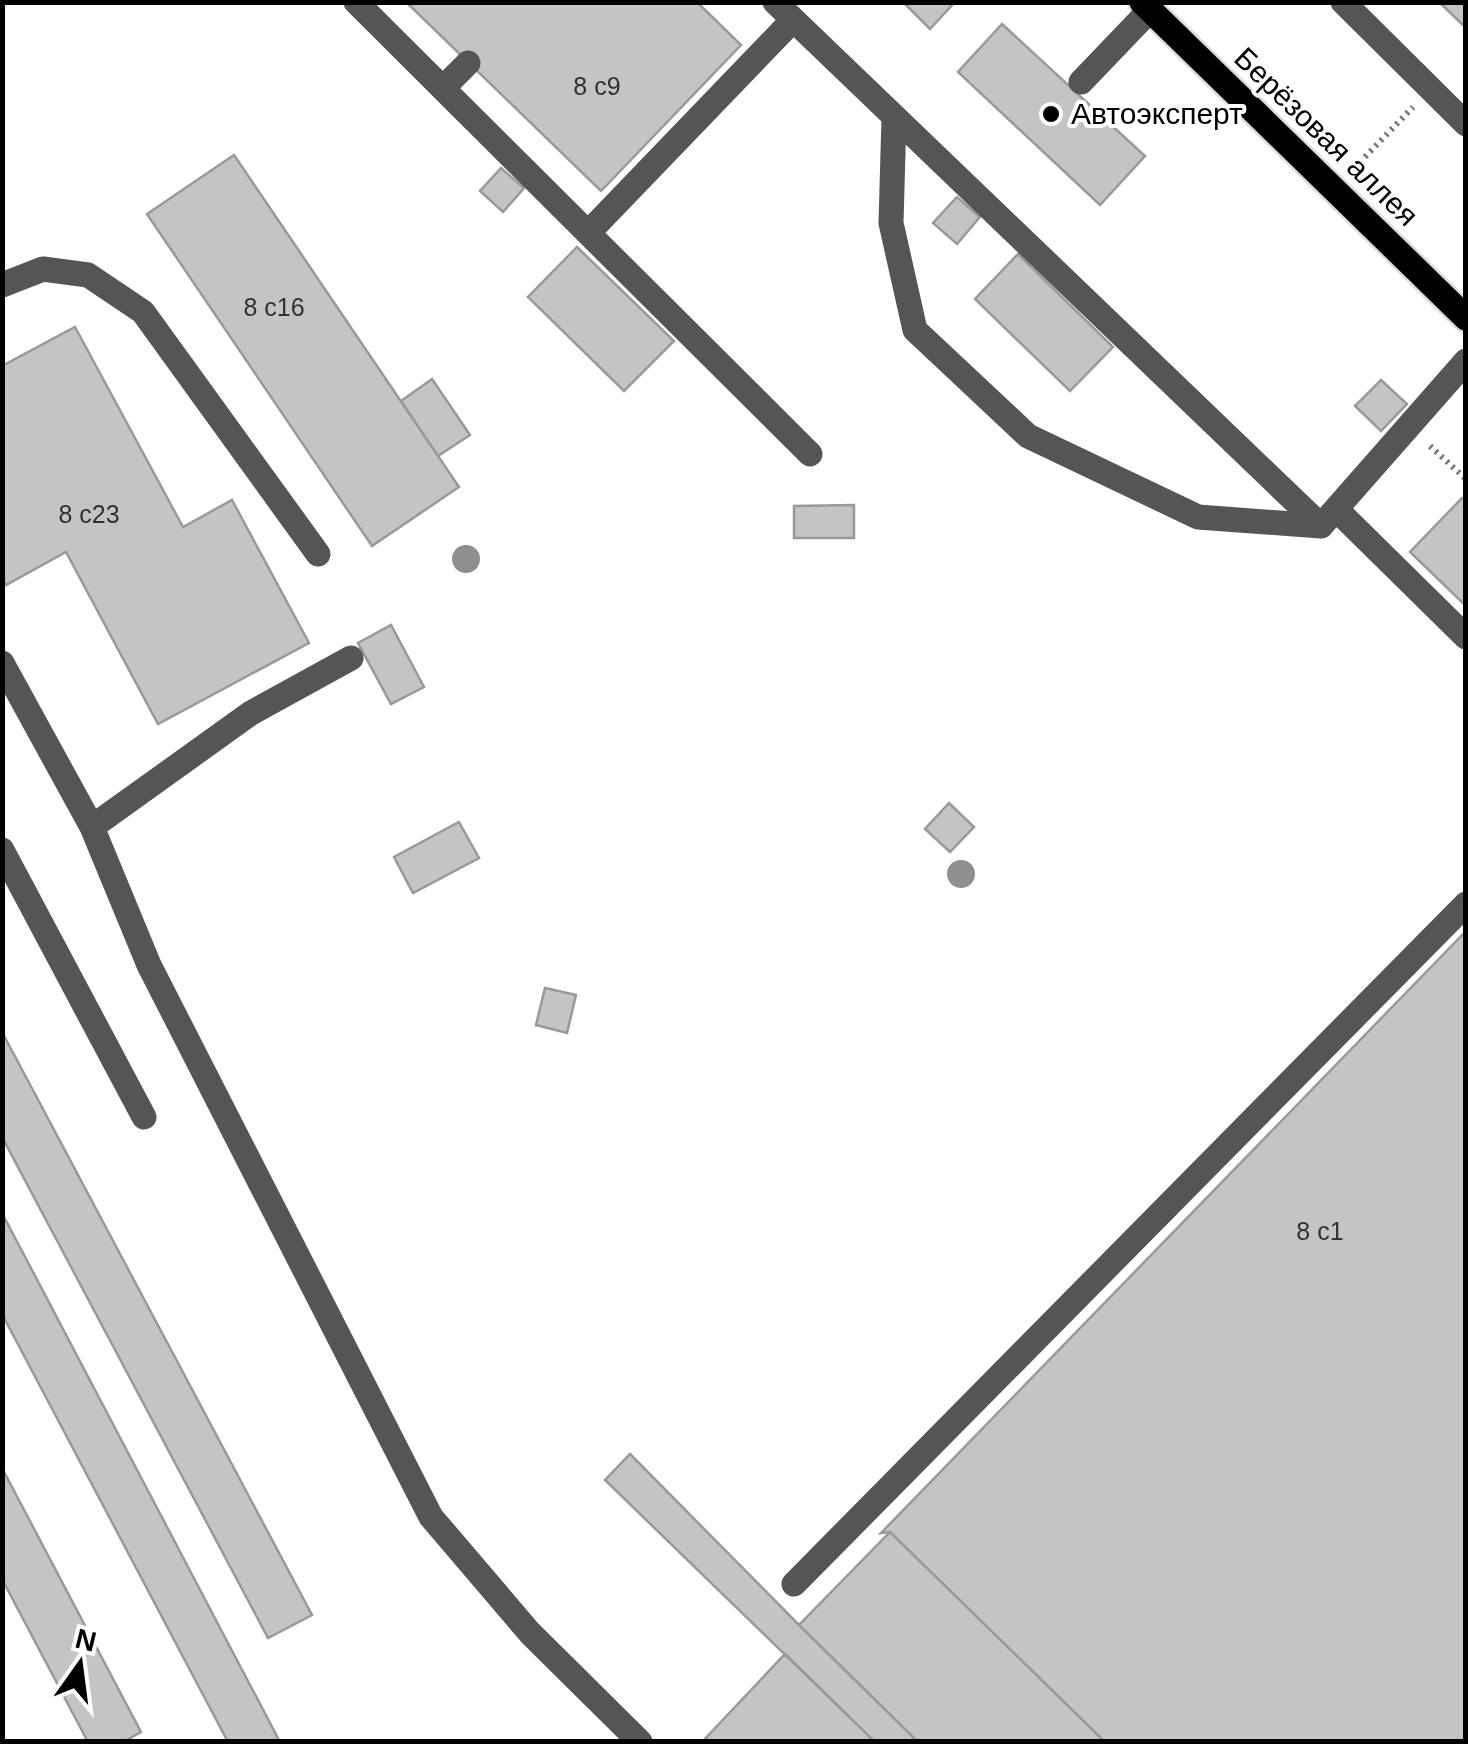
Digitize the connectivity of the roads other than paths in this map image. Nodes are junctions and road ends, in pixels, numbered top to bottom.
1 (356, 2) edge
2 (1343, 2) edge
3 (1146, 6) edge
4 (784, 11) edge
5 (468, 62) dead end
6 (1081, 82) dead end
7 (443, 88) junction
8 (894, 117) junction
9 (1466, 124) edge
10 (588, 233) junction
11 (2, 285) edge
12 (1466, 318) edge
13 (1466, 362) edge
14 (810, 454) dead end
15 (1329, 518) junction
16 (318, 554) dead end
17 (1466, 636) edge
18 (352, 658) dead end
19 (2, 663) edge
20 (92, 826) junction
21 (2, 850) edge
22 (1466, 904) edge
23 (144, 1116) dead end
24 (794, 1584) dead end
25 (640, 1742) edge

1 - 7 lane
2 - 9 lane
3 - 6 lane
3 - 12 main road, Берёзовая аллея
4 - 8 lane
4 - 10 lane
5 - 7 lane
7 - 10 lane
8 - 15 lane
8 - 15 lane
10 - 14 lane
11 - 16 lane
13 - 15 lane
15 - 17 lane
18 - 20 lane
19 - 20 lane
20 - 25 lane
21 - 23 lane
22 - 24 lane

